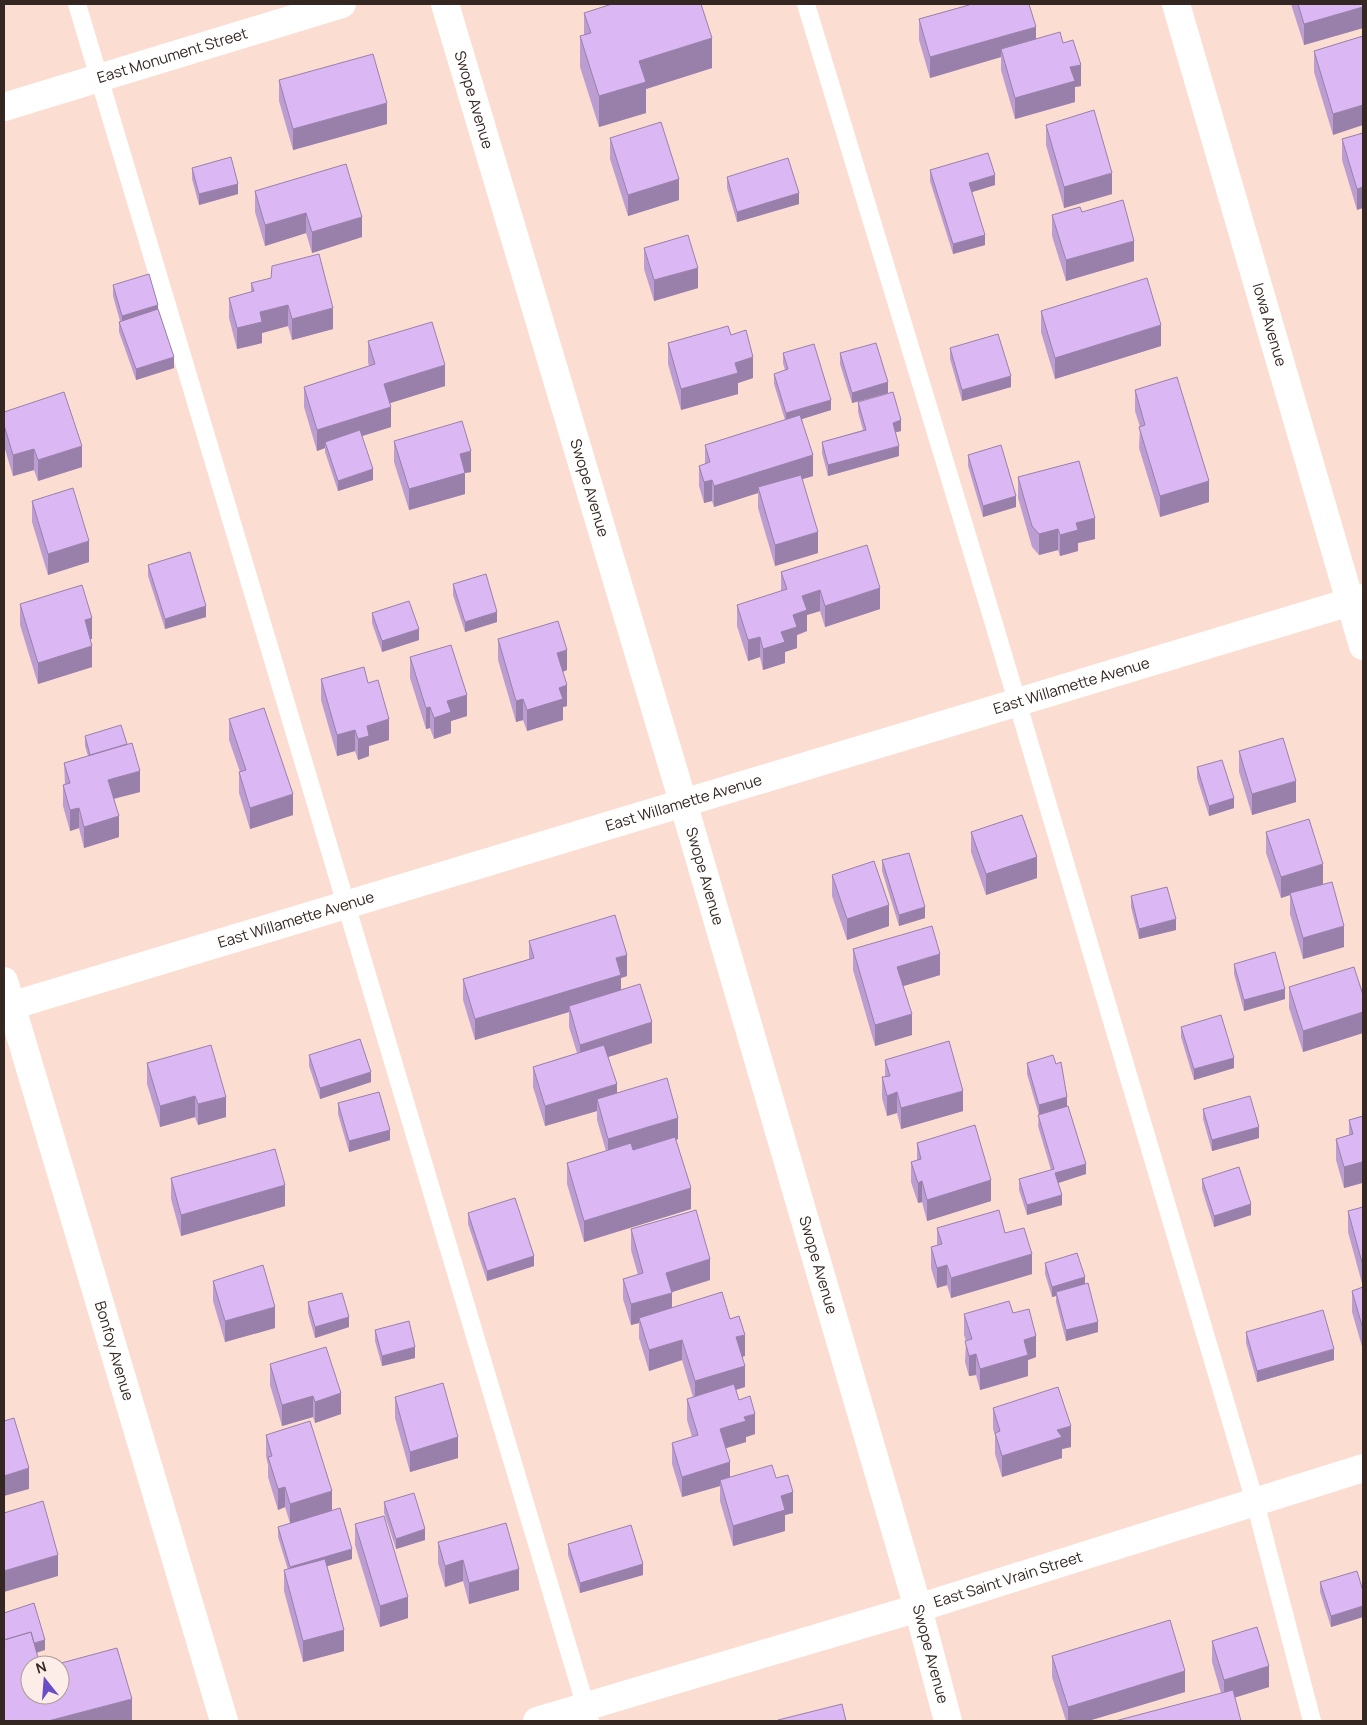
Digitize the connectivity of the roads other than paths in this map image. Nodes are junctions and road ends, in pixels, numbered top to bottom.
1 (77, 4) edge
2 (342, 4) edge
3 (445, 4) edge
4 (806, 4) edge
5 (1176, 4) edge
6 (100, 79) junction
7 (4, 107) edge
8 (1357, 600) edge
9 (1363, 646) edge
10 (1018, 702) junction
11 (683, 802) junction
12 (346, 904) junction
13 (6, 998) edge
14 (1363, 1468) edge
15 (1255, 1502) junction
16 (918, 1608) junction
17 (588, 1714) edge
18 (224, 1721) edge
19 (537, 1721) edge
20 (948, 1721) edge
21 (1312, 1721) edge

1 - 6 lane
2 - 6 street, East Monument Street
3 - 11 street, Swope Avenue
4 - 10 lane
5 - 8 street, Iowa Avenue
6 - 7 street, East Monument Street
6 - 12 lane
8 - 9 street, Iowa Avenue
8 - 10 street, East Willamette Avenue
10 - 11 street, East Willamette Avenue
10 - 15 lane
11 - 12 street, East Willamette Avenue
11 - 16 street, Swope Avenue
12 - 13 street, East Willamette Avenue
12 - 17 lane
13 - 18 street, Bonfoy Avenue
14 - 15 street, East Saint Vrain Street
15 - 16 street, East Saint Vrain Street
15 - 21 lane
16 - 17 street, East Saint Vrain Street
16 - 20 street, Swope Avenue
17 - 19 street, East Saint Vrain Street

